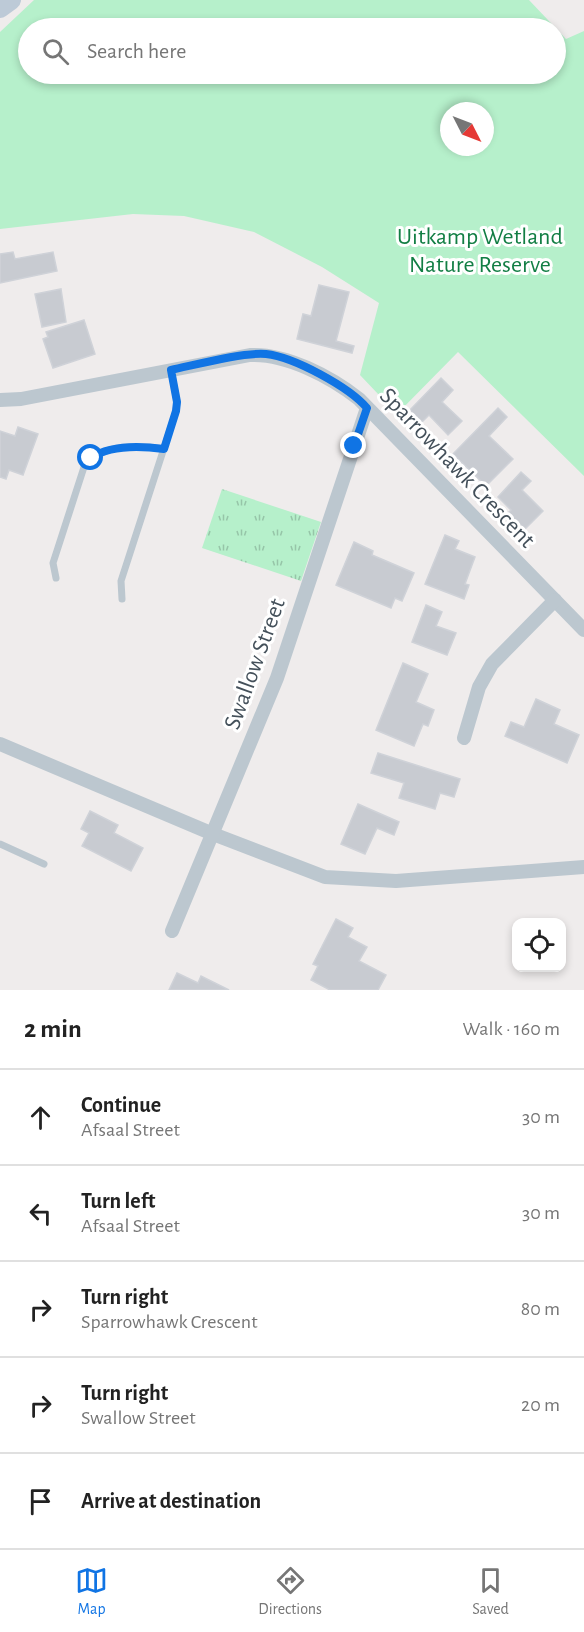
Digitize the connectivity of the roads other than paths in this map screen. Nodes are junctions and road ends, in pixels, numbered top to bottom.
1 (11, 0) edge
2 (0, 8) edge
3 (171, 370) junction
4 (0, 400) edge
5 (367, 408) junction
6 (164, 449) junction
7 (56, 578) dead end
8 (122, 599) dead end
9 (555, 600) junction
10 (584, 630) edge
11 (464, 738) dead end
12 (0, 744) edge
13 (213, 834) junction
14 (0, 844) edge
15 (44, 864) dead end
16 (584, 867) edge
17 (172, 931) dead end

1 - 2 street
3 - 4 street, Sparrowhawk Crescent
3 - 5 street, Sparrowhawk Crescent
3 - 6 lane
5 - 9 street, Sparrowhawk Crescent
5 - 13 street, Swallow Street
6 - 7 lane
6 - 8 lane
9 - 10 street, Sparrowhawk Crescent
9 - 11 street
12 - 13 street
13 - 16 street
13 - 17 street, Swallow Street
14 - 15 lane

